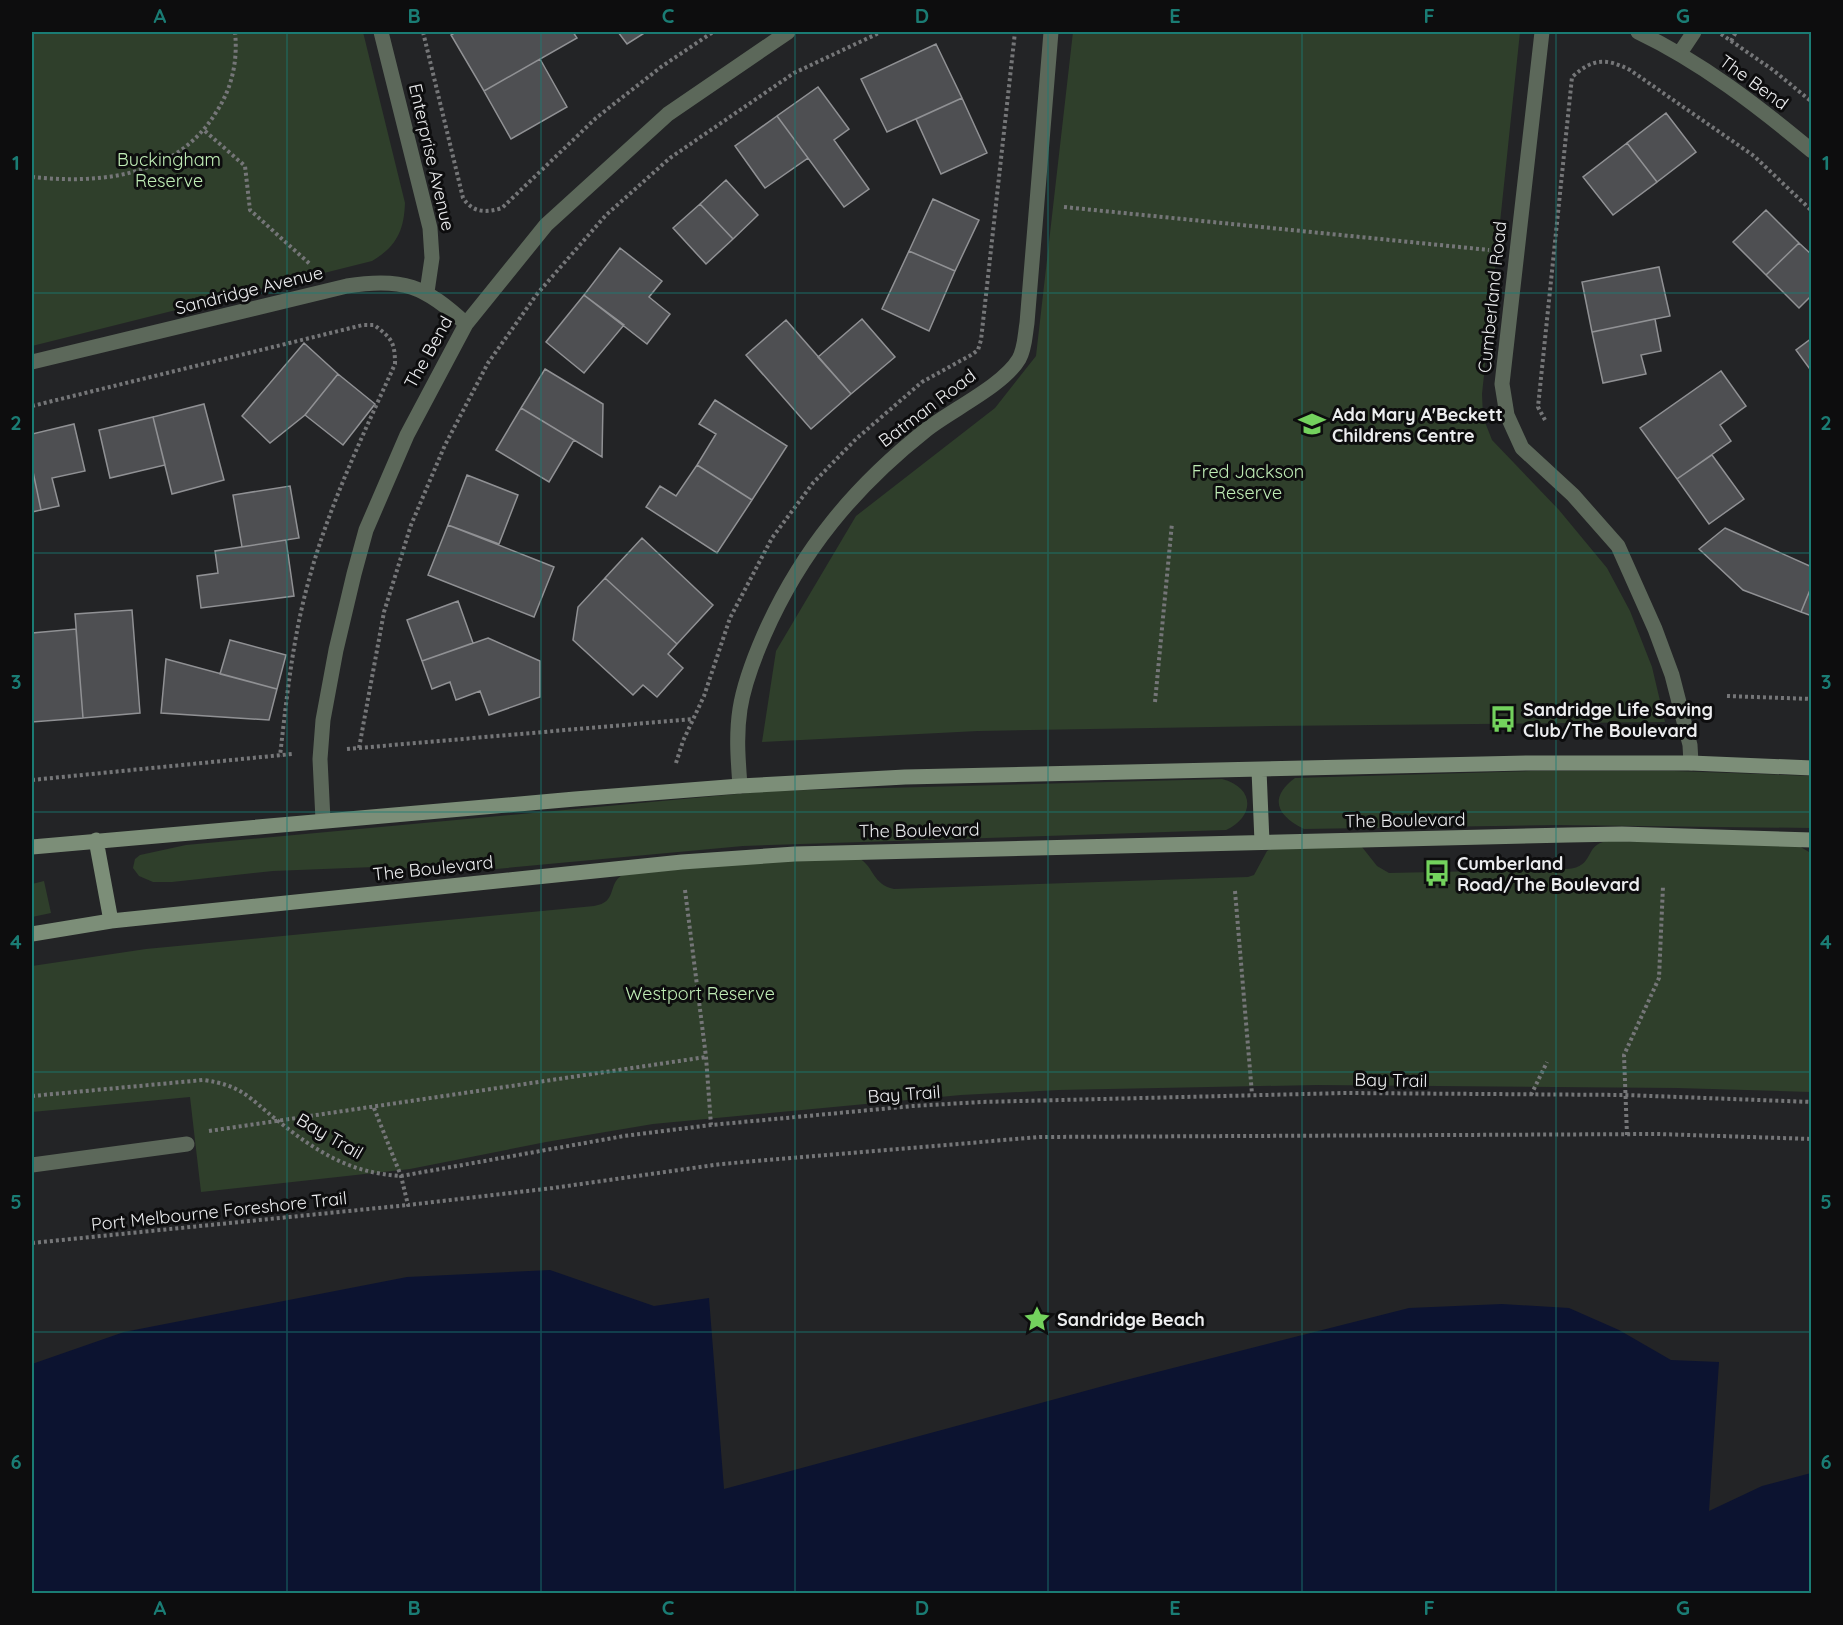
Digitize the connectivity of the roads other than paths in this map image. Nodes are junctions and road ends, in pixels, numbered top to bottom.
1 (381, 32) edge
2 (788, 32) edge
3 (1050, 32) edge
4 (1542, 32) edge
5 (1638, 32) edge
6 (1694, 32) edge
7 (1680, 53) junction
8 (1812, 151) edge
9 (427, 292) junction
10 (466, 324) junction
11 (32, 362) edge
12 (1691, 763) junction
13 (1812, 768) edge
14 (1259, 770) junction
15 (740, 786) junction
16 (323, 820) junction
17 (96, 840) junction
18 (1812, 840) edge
19 (1262, 842) junction
20 (32, 847) edge
21 (111, 921) junction
22 (32, 934) edge
23 (187, 1144) dead end
24 (32, 1165) edge

1 - 9 street, Enterprise Avenue
2 - 10 street, The Bend
3 - 15 street, Batman Road
4 - 12 street, Cumberland Road
5 - 7 street, The Bend
6 - 7 street
7 - 8 street, The Bend
9 - 10 street, Sandridge Avenue
9 - 11 street, Sandridge Avenue
10 - 16 street, The Bend
12 - 13 street
12 - 14 street
14 - 15 street
14 - 19 street
15 - 16 street
16 - 17 street
17 - 20 street
17 - 21 street
18 - 19 street, The Boulevard
19 - 21 street, The Boulevard
21 - 22 street, The Boulevard
23 - 24 street

